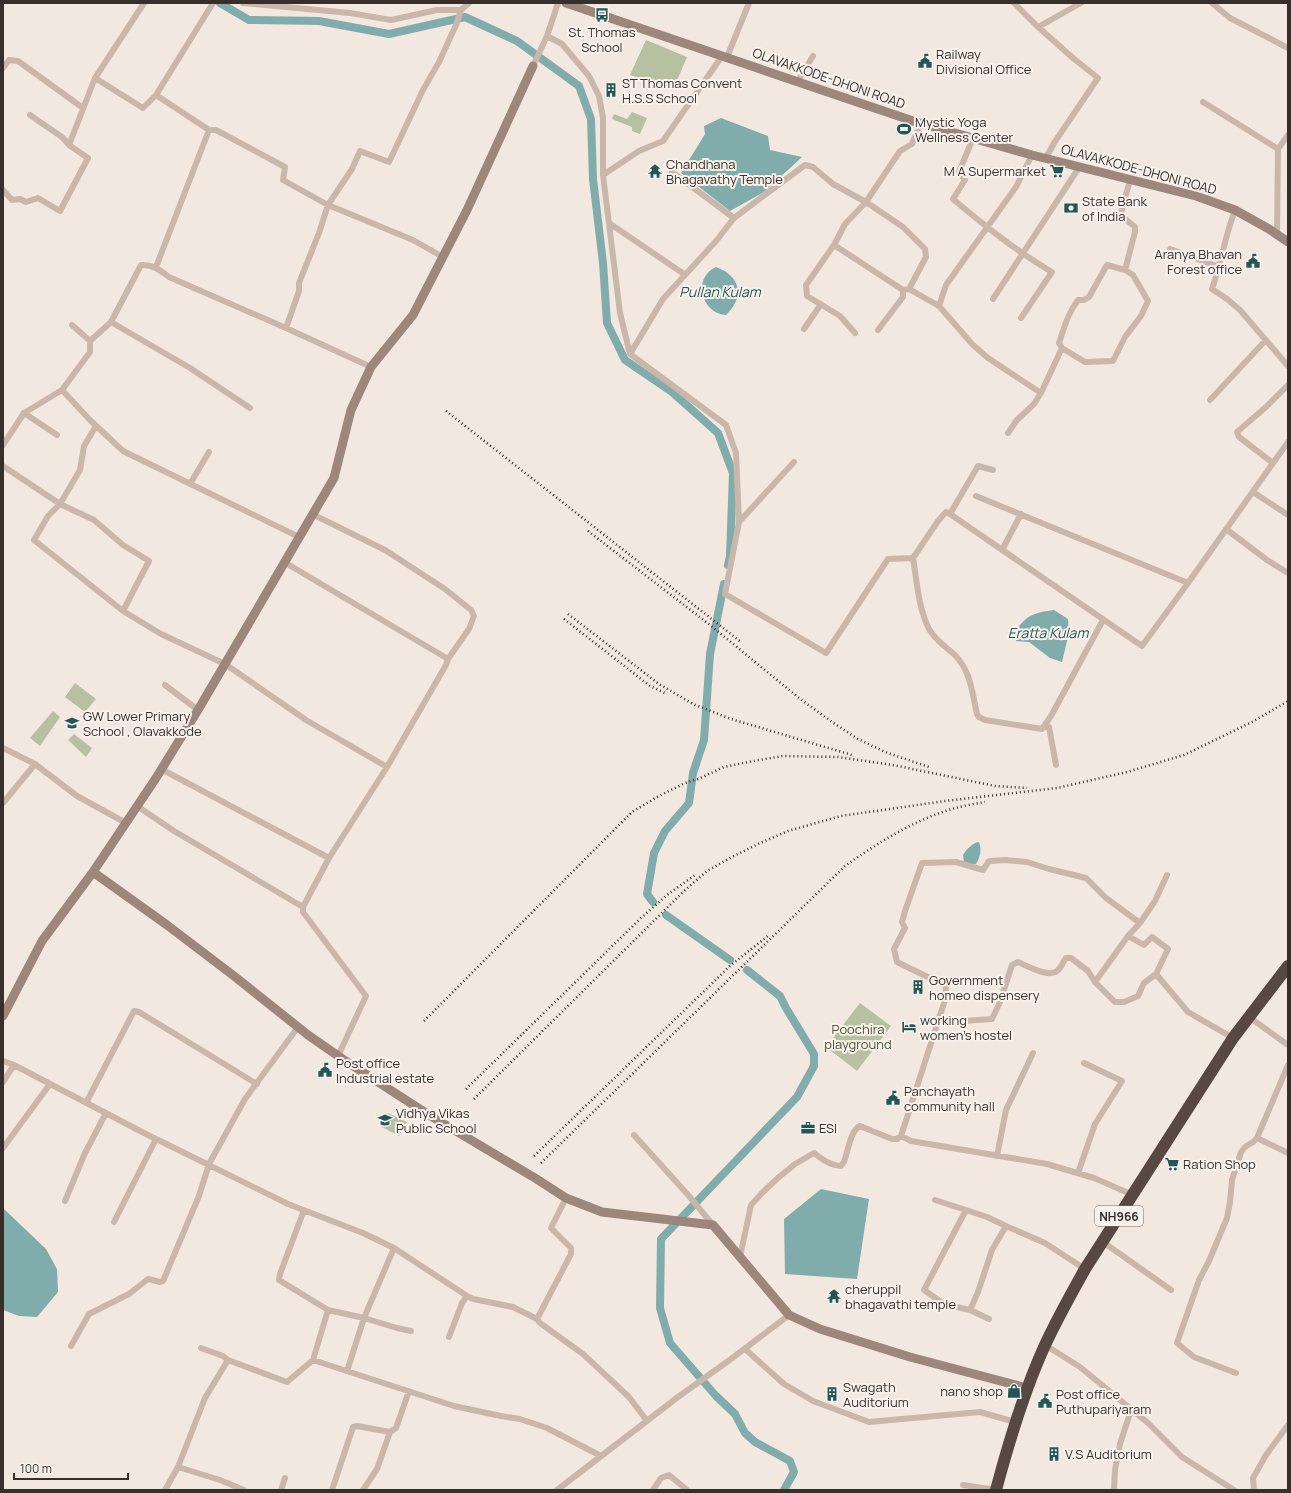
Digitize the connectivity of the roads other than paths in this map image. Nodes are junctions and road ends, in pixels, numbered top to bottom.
1 (144, 3) edge
2 (213, 3) edge
3 (243, 3) edge
4 (469, 3) edge
5 (558, 3) edge
6 (566, 3) edge
7 (749, 3) edge
8 (1014, 3) edge
9 (1081, 3) edge
10 (1212, 3) edge
11 (461, 10) junction
12 (1038, 27) junction
13 (547, 36) junction
14 (1288, 48) edge
15 (725, 56) junction
16 (813, 56) dead end
17 (533, 66) joint
18 (3, 68) edge
19 (95, 78) junction
20 (798, 81) junction
21 (156, 95) junction
22 (1203, 102) dead end
23 (83, 108) junction
24 (30, 115) dead end
25 (921, 123) junction
26 (208, 130) junction
27 (1288, 135) edge
28 (973, 138) junction
29 (69, 145) junction
30 (1278, 149) junction
31 (1032, 155) junction
32 (1046, 158) junction
33 (1080, 166) junction
34 (672, 172) dead end
35 (602, 175) junction
36 (1130, 180) junction
37 (3, 190) edge
38 (866, 202) junction
39 (328, 206) junction
40 (1234, 210) junction
41 (734, 218) junction
42 (609, 224) junction
43 (987, 228) junction
44 (1277, 235) junction
45 (1288, 242) edge
46 (834, 245) junction
47 (1170, 249) dead end
48 (1022, 254) junction
49 (443, 257) junction
50 (156, 267) junction
51 (1219, 267) junction
52 (1125, 270) junction
53 (684, 274) junction
54 (906, 290) junction
55 (993, 299) dead end
56 (822, 304) junction
57 (940, 306) junction
58 (1021, 318) dead end
59 (111, 322) junction
60 (72, 325) dead end
61 (286, 328) junction
62 (804, 329) dead end
63 (878, 330) dead end
64 (855, 333) dead end
65 (90, 341) junction
66 (1266, 341) junction
67 (1062, 348) junction
68 (630, 354) junction
69 (1288, 366) edge
70 (371, 367) junction
71 (1288, 385) edge
72 (62, 390) junction
73 (1041, 393) junction
74 (1210, 400) dead end
75 (250, 408) dead end
76 (24, 414) junction
77 (96, 426) junction
78 (1008, 433) dead end
79 (56, 435) dead end
80 (1288, 442) edge
81 (3, 445) edge
82 (209, 452) dead end
83 (794, 462) dead end
84 (1273, 463) junction
85 (3, 466) edge
86 (993, 470) dead end
87 (190, 484) junction
88 (1253, 492) junction
89 (976, 496) dead end
90 (60, 504) junction
91 (312, 514) junction
92 (950, 514) junction
93 (1021, 514) junction
94 (1288, 516) edge
95 (739, 522) junction
96 (1226, 529) junction
97 (299, 537) junction
98 (1002, 550) junction
99 (913, 558) junction
100 (284, 562) junction
101 (1288, 573) edge
102 (1188, 583) junction
103 (122, 611) junction
104 (1104, 620) junction
105 (448, 659) junction
106 (225, 664) junction
107 (165, 685) dead end
108 (198, 710) junction
109 (1044, 727) junction
110 (3, 748) edge
111 (35, 764) junction
112 (1056, 765) dead end
113 (387, 767) junction
114 (161, 769) junction
115 (3, 803) edge
116 (137, 806) junction
117 (126, 823) junction
118 (329, 858) junction
119 (93, 872) junction
120 (1166, 875) dead end
121 (303, 907) junction
122 (1140, 923) junction
123 (1128, 936) junction
124 (1288, 966) edge
125 (1156, 974) junction
126 (1095, 982) junction
127 (3, 1016) edge
128 (1249, 1017) junction
129 (937, 1023) junction
130 (298, 1027) junction
131 (1233, 1038) junction
132 (1288, 1045) edge
133 (1034, 1053) dead end
134 (338, 1056) junction
135 (3, 1061) edge
136 (1084, 1063) dead end
137 (14, 1065) junction
138 (1288, 1065) edge
139 (3, 1082) edge
140 (50, 1084) junction
141 (257, 1084) junction
142 (86, 1103) junction
143 (106, 1113) junction
144 (634, 1135) dead end
145 (901, 1136) junction
146 (1257, 1138) junction
147 (156, 1139) junction
148 (3, 1148) edge
149 (1288, 1154) edge
150 (997, 1156) junction
151 (210, 1164) junction
152 (1078, 1173) junction
153 (1133, 1195) junction
154 (566, 1198) junction
155 (935, 1200) dead end
156 (65, 1201) dead end
157 (304, 1210) junction
158 (966, 1210) junction
159 (114, 1222) dead end
160 (713, 1225) junction
161 (1006, 1226) junction
162 (1104, 1242) junction
163 (394, 1248) junction
164 (740, 1257) junction
165 (1085, 1269) junction
166 (1172, 1290) dead end
167 (467, 1296) junction
168 (328, 1310) junction
169 (970, 1310) junction
170 (789, 1315) junction
171 (364, 1318) junction
172 (537, 1319) junction
173 (989, 1319) dead end
174 (411, 1331) dead end
175 (448, 1337) dead end
176 (1045, 1345) junction
177 (70, 1346) dead end
178 (201, 1348) dead end
179 (745, 1349) junction
180 (228, 1360) junction
181 (313, 1360) junction
182 (347, 1371) junction
183 (1236, 1373) dead end
184 (1027, 1388) junction
185 (409, 1391) junction
186 (1132, 1410) junction
187 (647, 1421) junction
188 (1015, 1422) junction
189 (1288, 1425) edge
190 (390, 1432) junction
191 (601, 1456) junction
192 (178, 1467) junction
193 (285, 1478) dead end
194 (228, 1483) junction
195 (963, 1485) dead end
196 (165, 1490) edge
197 (225, 1490) edge
198 (244, 1490) edge
199 (281, 1490) edge
200 (332, 1490) edge
201 (363, 1490) edge
202 (557, 1490) edge
203 (653, 1490) edge
204 (687, 1490) edge
205 (996, 1490) edge
206 (1114, 1490) edge
207 (1234, 1490) edge
208 (1254, 1490) edge

1 - 19 street
2 - 21 street
3 - 11 street
4 - 11 street
5 - 13 street
6 - 15 street, OLAVAKKODE-DHONI ROAD
7 - 15 street
8 - 12 street
9 - 12 street
10 - 14 street
11 - 39 street
12 - 32 street
13 - 17 street
13 - 35 street
15 - 20 street, OLAVAKKODE-DHONI ROAD
15 - 35 street
16 - 20 street
17 - 49 street
18 - 23 street
19 - 21 street
19 - 23 street
20 - 25 street, OLAVAKKODE-DHONI ROAD
21 - 26 street
22 - 30 street
23 - 29 street
24 - 29 street
25 - 28 street, OLAVAKKODE-DHONI ROAD
25 - 38 street
26 - 39 street
26 - 50 street
27 - 30 street
28 - 31 street, OLAVAKKODE-DHONI ROAD
28 - 43 street
29 - 37 street
30 - 44 street
31 - 32 street, OLAVAKKODE-DHONI ROAD
31 - 43 street
32 - 33 street, OLAVAKKODE-DHONI ROAD
33 - 36 street, OLAVAKKODE-DHONI ROAD
33 - 48 street
34 - 41 street
35 - 42 street
36 - 40 street, OLAVAKKODE-DHONI ROAD
36 - 52 street
38 - 41 street
38 - 46 street
38 - 54 street
39 - 49 street
39 - 61 street
40 - 44 street, OLAVAKKODE-DHONI ROAD
40 - 51 street
41 - 53 street
42 - 53 street
42 - 68 street
43 - 48 street
43 - 57 street
44 - 45 street, OLAVAKKODE-DHONI ROAD
46 - 54 street
46 - 56 street
47 - 51 street
48 - 55 street
48 - 58 street
49 - 70 street
50 - 59 street
50 - 61 street
51 - 66 street
52 - 67 street
52 - 67 street
53 - 68 street
54 - 57 street
54 - 63 street
56 - 62 street
56 - 64 street
57 - 73 street
59 - 65 street
59 - 75 street
60 - 65 street
61 - 70 street
65 - 72 street
66 - 69 street
66 - 74 street
67 - 73 street
68 - 95 street
70 - 91 street
71 - 84 street
72 - 76 street
72 - 77 street
73 - 78 street
76 - 79 street
76 - 81 street
77 - 87 street
77 - 90 street
80 - 84 street
82 - 87 street
83 - 95 street
84 - 88 street
85 - 90 street
86 - 92 street
87 - 97 street
88 - 94 street
88 - 96 street
89 - 93 street
90 - 103 street
90 - 103 street
91 - 97 street
91 - 105 street
92 - 98 street
92 - 99 street
93 - 98 street
93 - 102 street
95 - 99 street
96 - 101 street
96 - 102 street
97 - 100 street
98 - 104 street
99 - 109 street
100 - 105 street
100 - 106 street
102 - 104 street
103 - 106 street
104 - 109 street
105 - 113 street
106 - 108 street
106 - 113 street
107 - 108 street
108 - 114 street
109 - 112 street
110 - 111 street
111 - 115 street
111 - 117 street
113 - 118 street
114 - 116 street
114 - 118 street
116 - 117 street
116 - 121 street
117 - 119 street
118 - 121 street
119 - 127 street
119 - 130 street
120 - 122 street
121 - 134 street
122 - 123 street
122 - 129 street
123 - 125 street
123 - 126 street
124 - 128 highway, NH966
125 - 126 street
125 - 131 street
126 - 129 street
128 - 131 highway, NH966
128 - 132 street
129 - 145 street
130 - 134 street
130 - 141 street
131 - 153 highway, NH966
133 - 150 street
134 - 154 street
135 - 137 street
136 - 152 street
137 - 139 street
137 - 140 street
138 - 146 street
140 - 142 street
140 - 148 street
141 - 142 street
141 - 151 street
142 - 143 street
143 - 147 street
143 - 156 street
144 - 160 street
145 - 150 street
145 - 164 street
146 - 149 street
146 - 183 street
147 - 151 street
147 - 159 street
150 - 152 street
151 - 157 street
151 - 177 street
152 - 153 street
153 - 162 highway, NH966
154 - 160 street
154 - 172 street
155 - 158 street
157 - 163 street
157 - 168 street
158 - 161 street
158 - 169 street
160 - 164 street
161 - 165 street
161 - 169 street
162 - 165 highway, NH966
162 - 166 street
163 - 167 street
163 - 171 street
164 - 170 street
165 - 176 highway, NH966
167 - 172 street
167 - 175 street
168 - 171 street
168 - 181 street
169 - 173 street
170 - 179 street
170 - 184 street
171 - 174 street
171 - 182 street
172 - 187 street
176 - 184 highway, NH966
176 - 186 street
178 - 180 street
179 - 187 street
179 - 188 street
180 - 181 street
180 - 192 street
181 - 182 street
182 - 185 street
184 - 188 highway, NH966
185 - 190 street
185 - 191 street
186 - 206 street
186 - 207 street
187 - 191 street
188 - 205 highway, NH966
189 - 208 street
190 - 200 street
190 - 201 street
191 - 202 street
192 - 194 street
192 - 196 street
193 - 199 street
194 - 197 street
194 - 198 street
195 - 205 street
203 - 204 street

